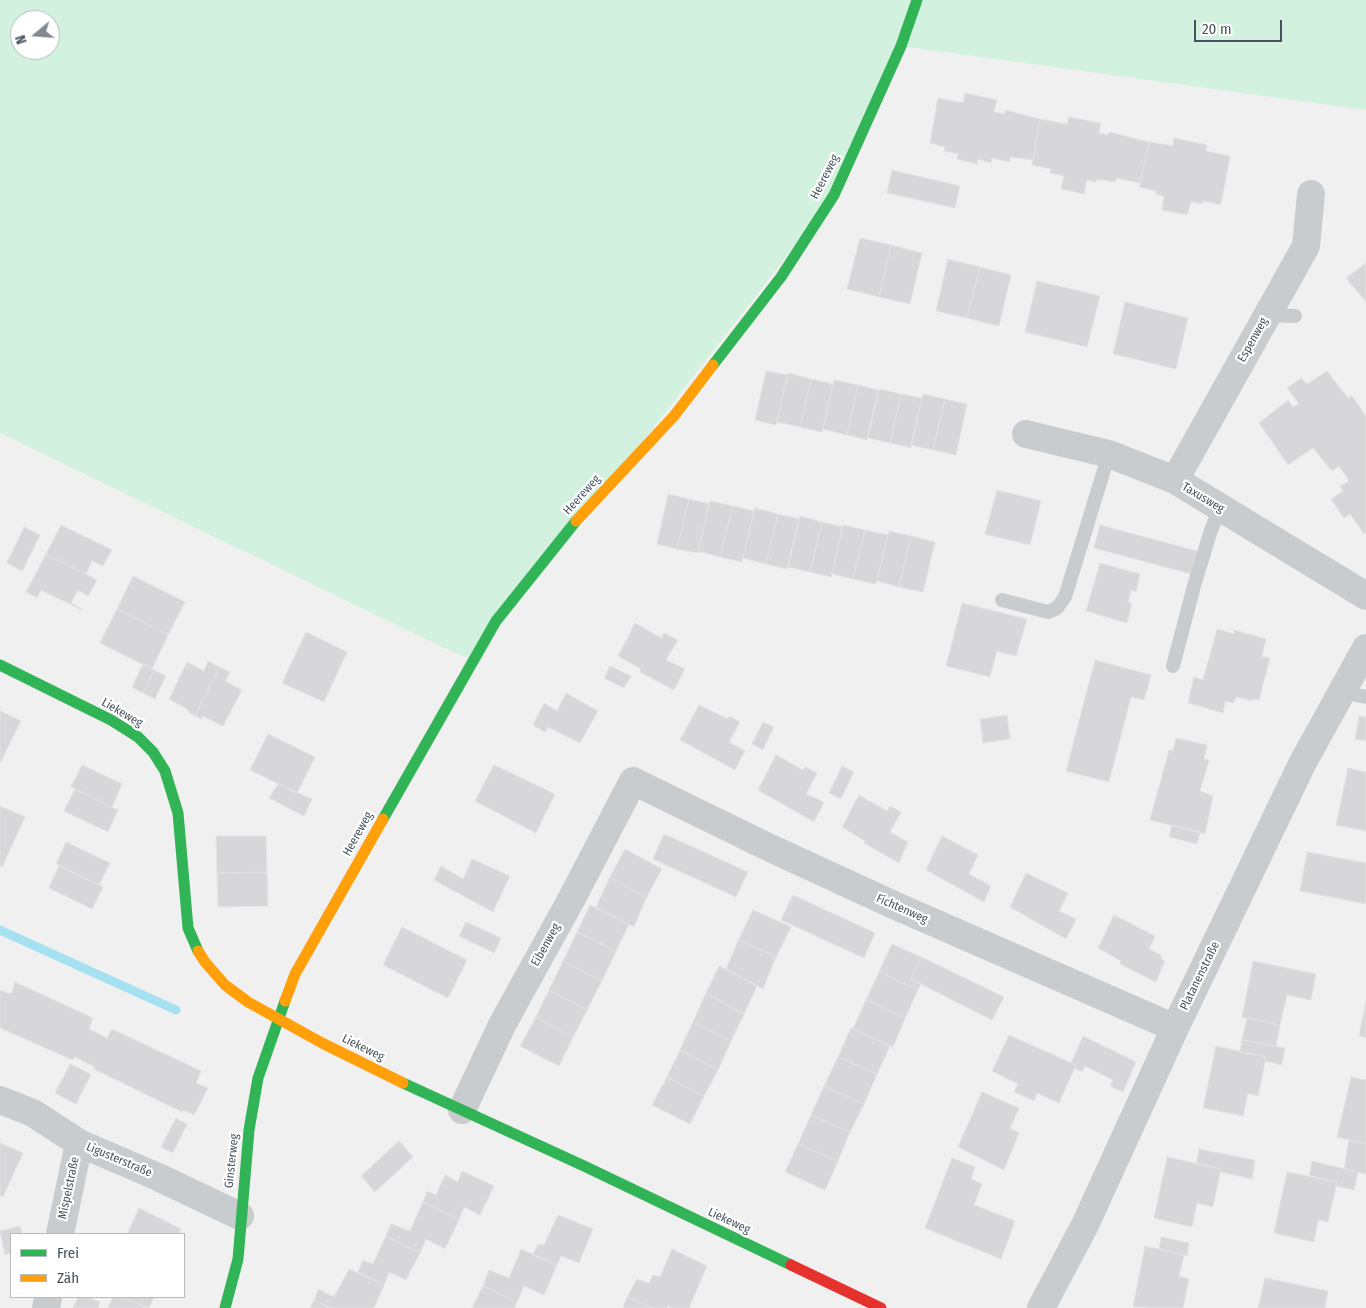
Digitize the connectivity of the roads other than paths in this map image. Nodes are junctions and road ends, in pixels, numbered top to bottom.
1 (917, 0) edge
2 (1311, 194) dead end
3 (1267, 315) junction
4 (1295, 316) dead end
5 (1026, 434) dead end
6 (1109, 454) junction
7 (1175, 480) junction
8 (1220, 508) junction
9 (1366, 596) edge
10 (1002, 600) dead end
11 (1366, 648) edge
12 (0, 666) edge
13 (1173, 666) dead end
14 (1354, 694) edge
15 (633, 781) joint
16 (278, 1018) junction
17 (1175, 1028) junction
18 (0, 1100) edge
19 (462, 1110) junction
20 (79, 1142) junction
21 (240, 1216) junction
22 (60, 1233) edge
23 (225, 1308) edge
24 (880, 1308) edge
25 (1041, 1308) edge

1 - 16 street, Heereweg
2 - 3 street, Espenweg
3 - 4 lane
3 - 7 street, Espenweg
5 - 6 street, Taxusweg
6 - 7 street, Taxusweg
6 - 10 lane
7 - 8 street, Taxusweg
8 - 9 street, Taxusweg
8 - 13 lane
11 - 14 street, Platanenstraße
12 - 16 street, Liekeweg
14 - 17 street, Platanenstraße
15 - 17 street, Fichtenweg
15 - 19 street, Eibenweg
16 - 19 street, Liekeweg
16 - 21 street, Ginsterweg
17 - 25 street, Platanenstraße
18 - 20 street, Ligusterstraße
19 - 24 street, Liekeweg
20 - 21 street, Ligusterstraße
20 - 22 street, Mispelstraße
21 - 23 street, Ginsterweg

